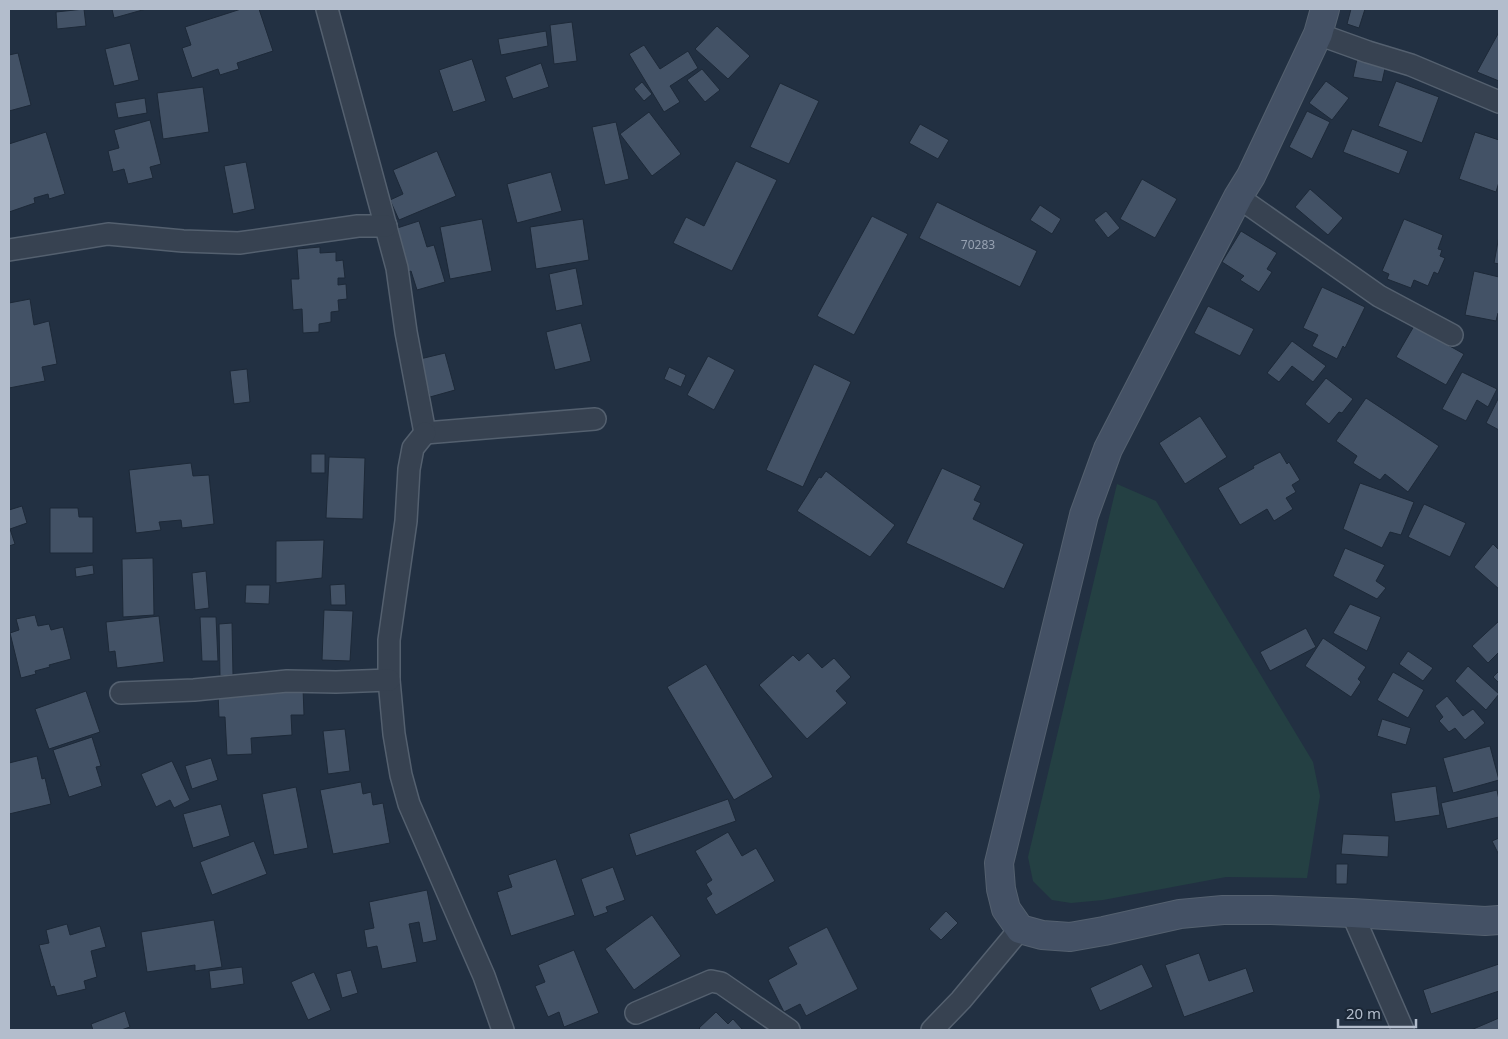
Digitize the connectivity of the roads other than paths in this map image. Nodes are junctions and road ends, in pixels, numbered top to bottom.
1 (327, 9) edge
2 (1321, 21) edge
3 (1499, 102) edge
4 (1238, 198) junction
5 (386, 226) junction
6 (9, 250) edge
7 (1452, 335) dead end
8 (595, 419) dead end
9 (424, 433) junction
10 (389, 680) junction
11 (121, 693) dead end
12 (1352, 913) junction
13 (1499, 920) edge
14 (1020, 929) junction
15 (636, 1013) dead end
16 (503, 1030) edge
17 (789, 1030) edge
18 (932, 1030) edge
19 (1403, 1030) edge

1 - 5 street
2 - 3 street
2 - 4 street
4 - 7 street
4 - 14 street
5 - 6 street
5 - 9 street
8 - 9 street
9 - 10 street
10 - 11 street
10 - 16 street
12 - 13 street
12 - 14 street
12 - 19 street
14 - 18 street
15 - 17 street

